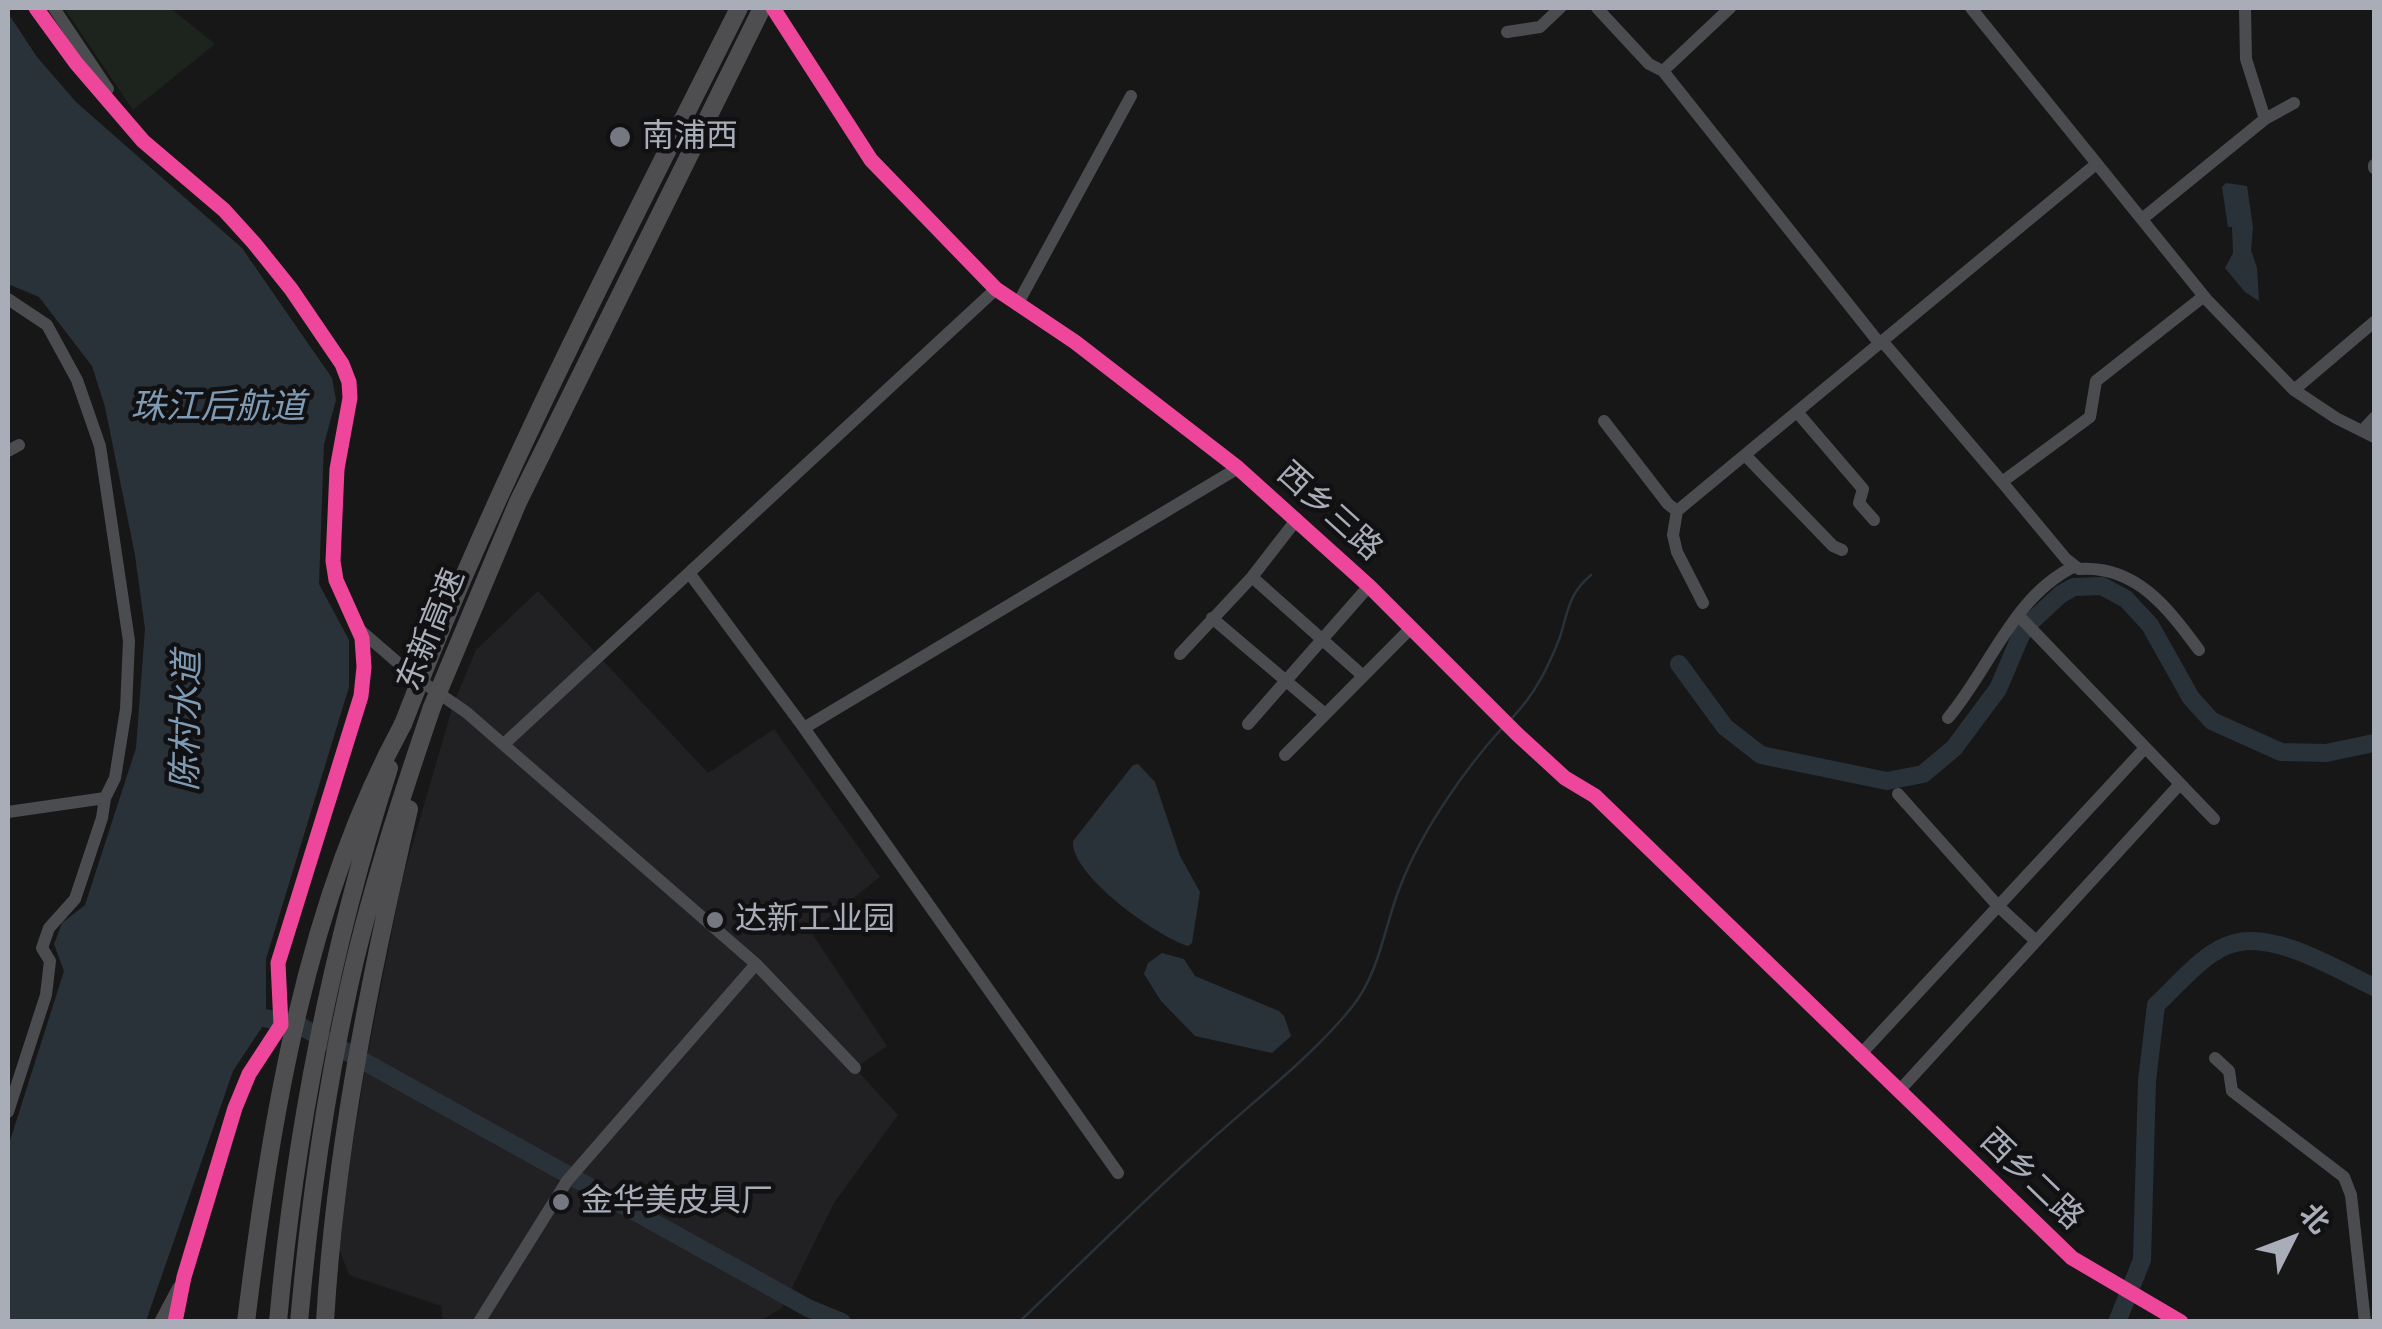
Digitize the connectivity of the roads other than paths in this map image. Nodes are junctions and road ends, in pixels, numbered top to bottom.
1 (36, 8) edge
2 (54, 8) edge
3 (739, 8) edge
4 (762, 8) edge
5 (773, 8) edge
6 (1560, 8) edge
7 (1596, 8) edge
8 (1730, 8) edge
9 (2245, 8) edge
10 (1976, 10) edge
11 (1507, 32) dead end
12 (1663, 70) junction
13 (1131, 96) dead end
14 (2294, 102) dead end
15 (2265, 119) junction
16 (143, 141) junction
17 (2095, 165) junction
18 (2142, 219) junction
19 (996, 289) junction
20 (2204, 296) junction
21 (8, 300) edge
22 (1017, 305) junction
23 (2374, 322) edge
24 (1882, 343) junction
25 (2294, 390) junction
26 (1797, 412) junction
27 (2374, 418) edge
28 (1604, 421) dead end
29 (2368, 434) edge
30 (1745, 455) junction
31 (1238, 468) junction
32 (2002, 482) junction
33 (1677, 510) junction
34 (1297, 519) junction
35 (1874, 520) dead end
36 (1842, 550) dead end
37 (2076, 566) junction
38 (690, 574) junction
39 (1252, 578) junction
40 (1369, 586) junction
41 (1704, 603) dead end
42 (2018, 615) junction
43 (1212, 618) junction
44 (1411, 628) junction
45 (360, 630) junction
46 (1320, 638) junction
47 (2199, 650) dead end
48 (1180, 654) dead end
49 (1362, 676) junction
50 (1285, 680) junction
51 (432, 707) junction
52 (1324, 714) junction
53 (1948, 718) dead end
54 (402, 724) junction
55 (1248, 724) dead end
56 (804, 728) junction
57 (504, 744) junction
58 (2145, 748) junction
59 (1286, 755) dead end
60 (2180, 784) junction
61 (1898, 794) dead end
62 (105, 798) junction
63 (8, 812) edge
64 (2214, 819) dead end
65 (1998, 906) junction
66 (2036, 940) junction
67 (756, 964) junction
68 (1860, 1055) junction
69 (2215, 1058) dead end
70 (855, 1068) dead end
71 (1899, 1091) junction
72 (8, 1112) edge
73 (1118, 1172) dead end
74 (184, 1277) junction
75 (160, 1322) edge
76 (175, 1322) edge
77 (246, 1322) edge
78 (278, 1322) edge
79 (299, 1322) edge
80 (325, 1322) edge
81 (479, 1322) edge
82 (2180, 1322) edge
83 (2365, 1322) edge

1 - 16 street
2 - 16 street
3 - 54 highway, 东新高速, bridge
4 - 51 highway, 东新高速, bridge
5 - 19 street, 西乡三路
6 - 11 street
7 - 12 street
8 - 12 street
9 - 15 street
10 - 17 street
12 - 24 street
13 - 22 street
14 - 15 street
15 - 18 street
16 - 45 street
17 - 18 street
17 - 24 street
18 - 20 street
19 - 22 street, 西乡三路
19 - 38 street
20 - 25 street
20 - 32 street
21 - 62 street
22 - 31 street, 西乡三路
23 - 25 street
24 - 26 street
24 - 32 street
25 - 29 street
26 - 30 street
26 - 35 street
27 - 29 street
28 - 33 street
30 - 33 street
30 - 36 street
31 - 34 street, 西乡三路
31 - 56 street
32 - 37 street
33 - 41 street
34 - 39 street
34 - 40 street, 西乡三路
37 - 42 street
37 - 47 street
38 - 56 street
38 - 57 street
39 - 43 street
39 - 46 street
40 - 44 street, 西乡三路
40 - 46 street
42 - 53 street
42 - 58 street
43 - 48 street
43 - 50 street
44 - 49 street
44 - 68 street, 西乡三路
45 - 57 street
45 - 74 street
46 - 49 street
46 - 50 street
49 - 52 street
50 - 52 street
50 - 55 street
51 - 79 highway, 东新高速
51 - 80 highway
52 - 59 street
54 - 77 highway
54 - 78 highway, 东新高速
56 - 73 street
57 - 67 street
58 - 60 street
58 - 65 street
60 - 64 street
60 - 66 street
61 - 65 street
62 - 63 street
62 - 72 street
65 - 66 street
65 - 68 street
66 - 71 street
67 - 70 street
67 - 81 street
68 - 71 street, 西乡二路
69 - 83 street
71 - 82 street, 西乡二路
74 - 75 street
74 - 76 street

